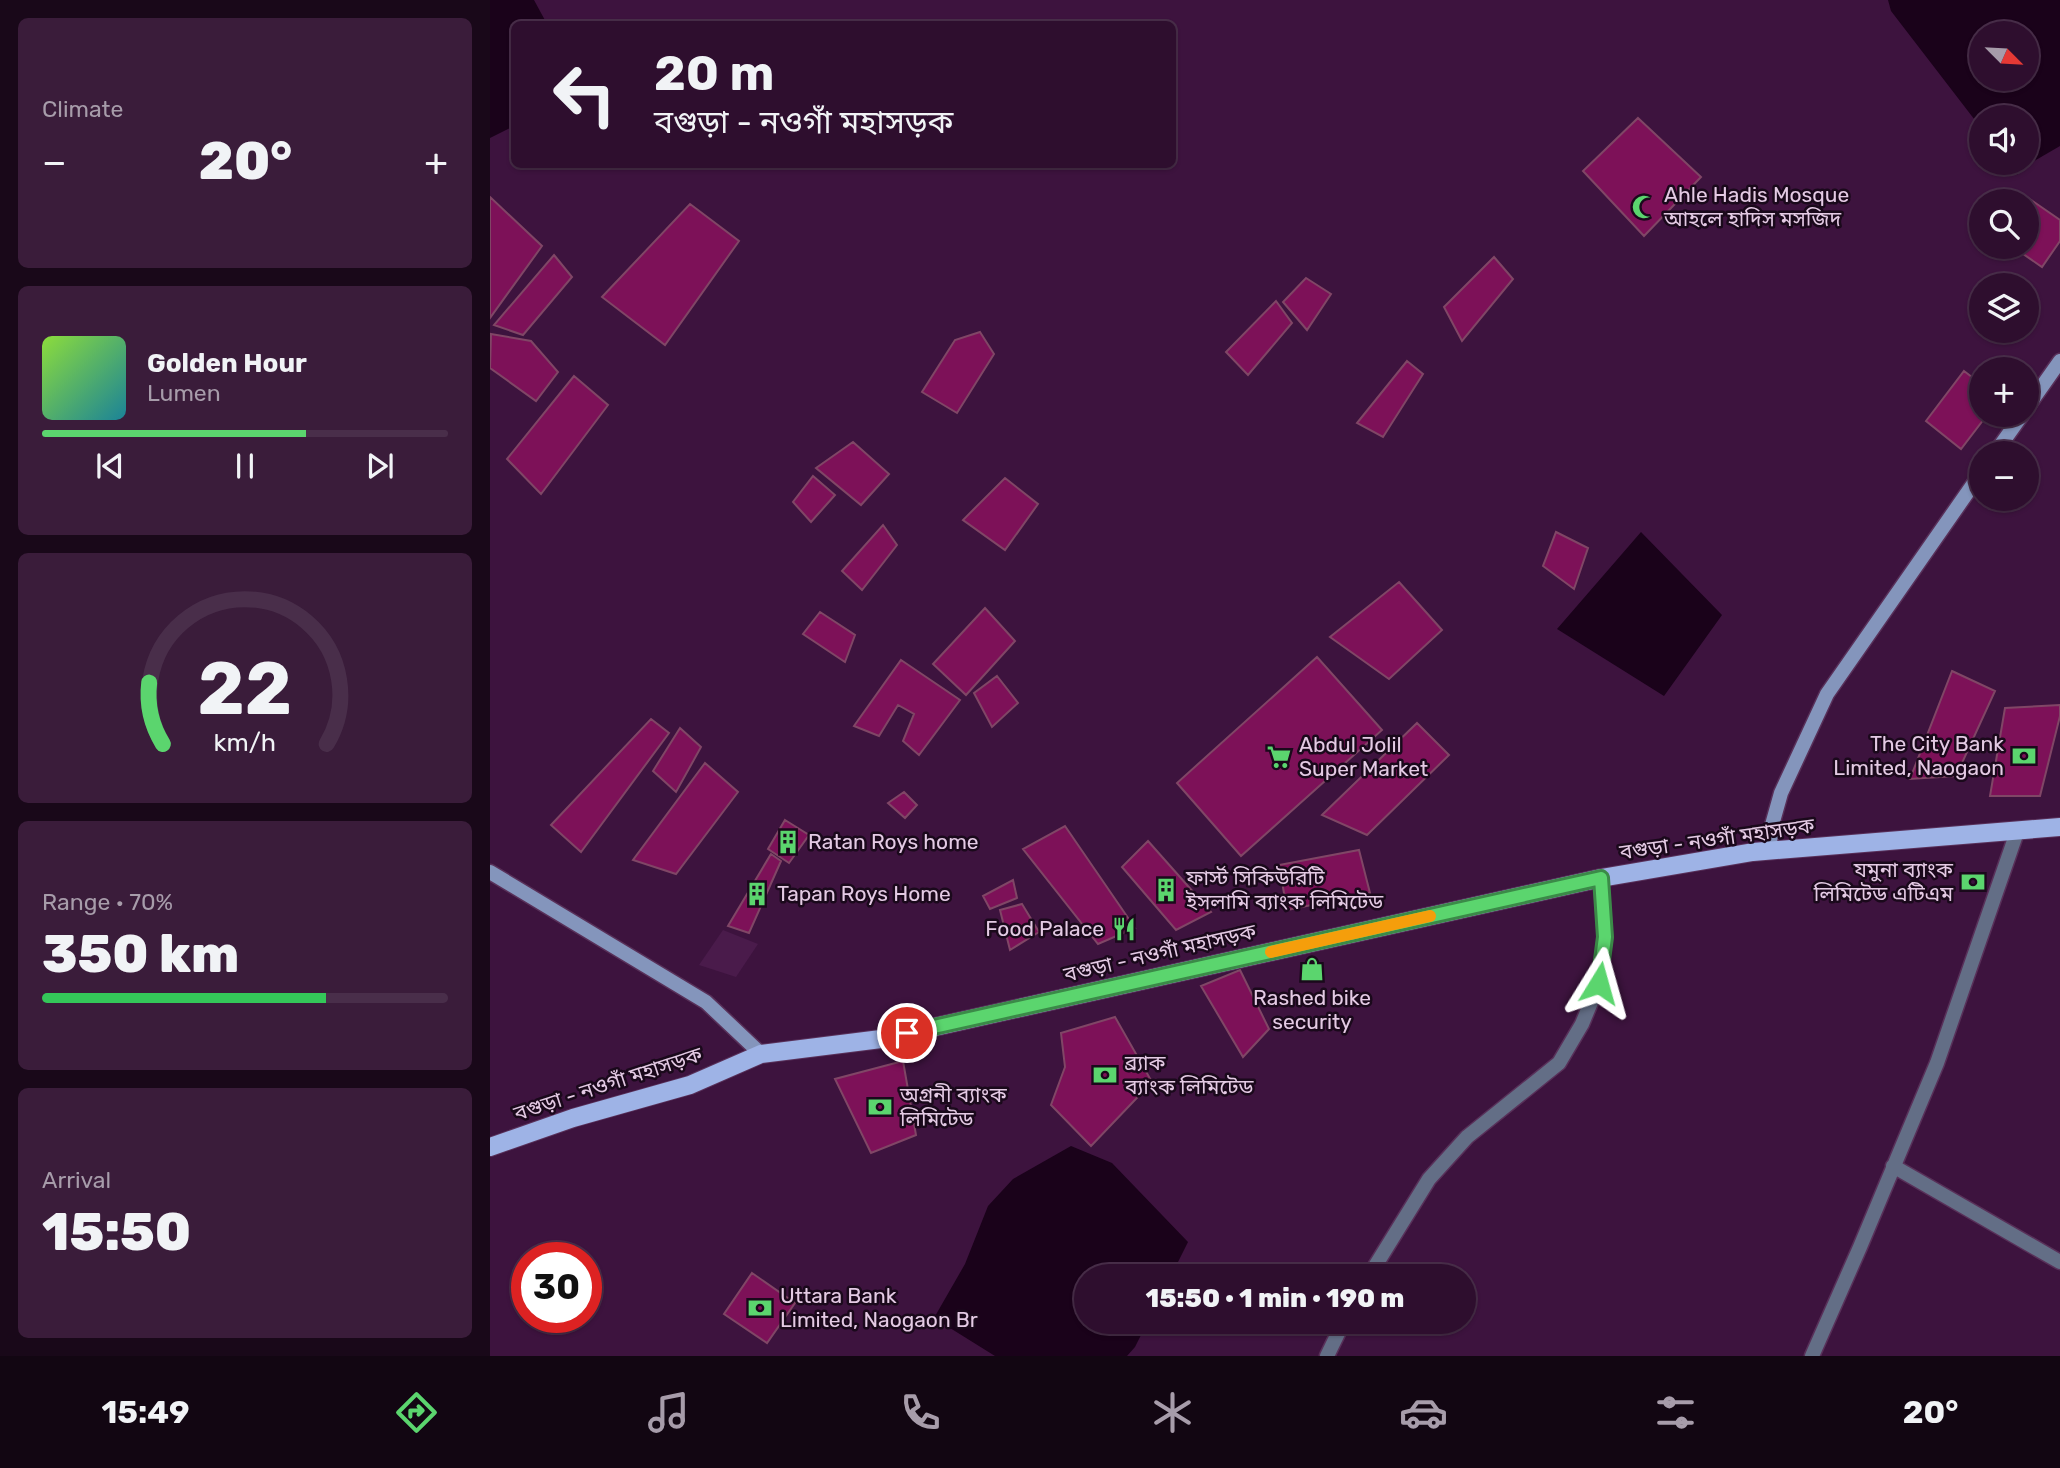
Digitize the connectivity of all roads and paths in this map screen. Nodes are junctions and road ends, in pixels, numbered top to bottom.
1 (2060, 361) edge
2 (2039, 390) edge
3 (1969, 490) edge
4 (2060, 827) edge
5 (2017, 831) junction
6 (1769, 851) junction
7 (490, 872) edge
8 (1601, 878) junction
9 (761, 1054) junction
10 (490, 1147) edge
11 (1894, 1166) junction
12 (2060, 1262) edge
13 (1376, 1264) edge
14 (1338, 1334) edge
15 (1327, 1356) edge
16 (1811, 1356) edge

1 - 2 street
3 - 6 street
4 - 5 main road, বগুড়া - নওগাঁ মহাসড়ক
5 - 6 main road, বগুড়া - নওগাঁ মহাসড়ক
5 - 11 street
6 - 8 main road, বগুড়া - নওগাঁ মহাসড়ক
7 - 9 street
8 - 9 main road, বগুড়া - নওগাঁ মহাসড়ক
8 - 13 street
9 - 10 main road, বগুড়া - নওগাঁ মহাসড়ক
11 - 12 street
11 - 16 street
14 - 15 street

